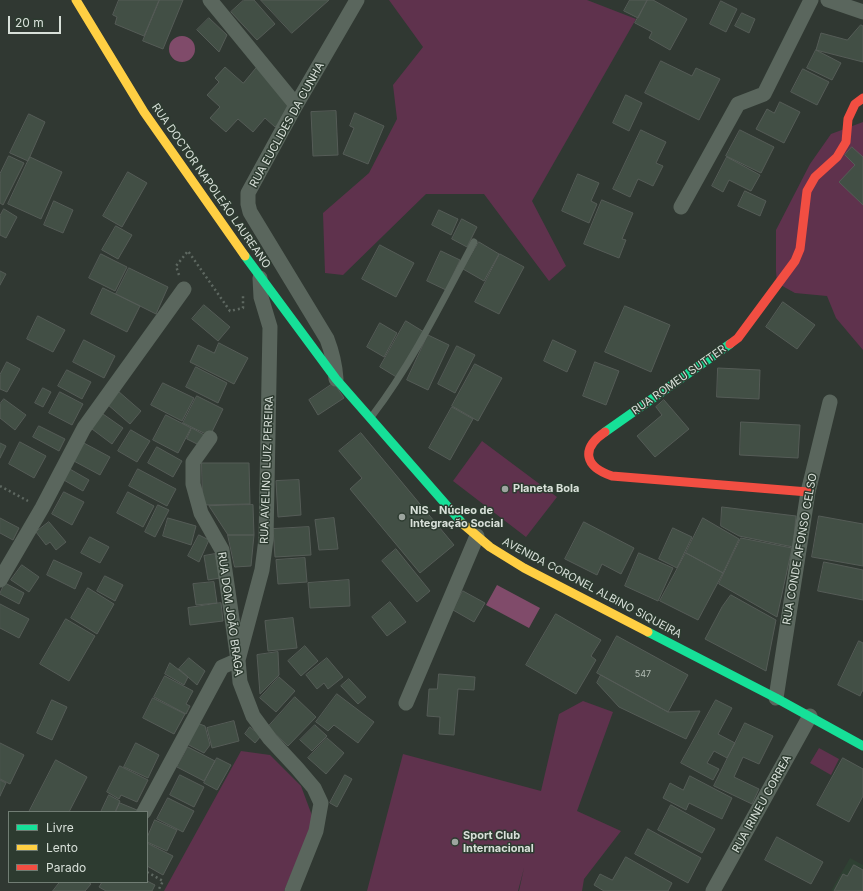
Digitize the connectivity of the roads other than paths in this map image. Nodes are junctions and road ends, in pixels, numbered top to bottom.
1 (76, 0) edge
2 (210, 0) edge
3 (358, 0) edge
4 (811, 0) edge
5 (828, 0) edge
6 (863, 12) edge
7 (863, 98) edge
8 (296, 105) junction
9 (681, 207) dead end
10 (474, 242) dead end
11 (260, 278) junction
12 (184, 289) road end
13 (336, 379) junction
14 (830, 402) dead end
15 (371, 418) junction
16 (210, 438) dead end
17 (808, 492) junction
18 (477, 536) junction
19 (0, 580) edge
20 (238, 660) junction
21 (776, 698) junction
22 (406, 703) dead end
23 (810, 716) junction
24 (863, 746) edge
25 (145, 811) edge
26 (292, 891) edge
27 (714, 891) edge

1 - 11 main road, RUA DOCTOR NAPOLEÃO LAUREANO
2 - 8 street
3 - 8 street, RUA EUCLIDES DA CUNHA
4 - 9 street
5 - 6 street
7 - 17 main road, RUA ROMEU SUTTER
8 - 13 street, RUA EUCLIDES DA CUNHA
10 - 15 lane
11 - 13 main road, RUA DOCTOR NAPOLEÃO LAUREANO
11 - 20 street, RUA AVELINO LUIZ PEREIRA
12 - 19 street
13 - 15 main road, AVENIDA CORONEL ALBINO SIQUEIRA
14 - 17 street, RUA CONDE AFONSO CELSO
15 - 18 main road, AVENIDA CORONEL ALBINO SIQUEIRA
16 - 20 street, RUA DOM JOÃO BRAGA
17 - 21 street, RUA CONDE AFONSO CELSO
18 - 21 main road, AVENIDA CORONEL ALBINO SIQUEIRA
18 - 22 street
20 - 25 street
20 - 26 street, RUA DOM JOÃO BRAGA
21 - 23 main road, AVENIDA CORONEL ALBINO SIQUEIRA
23 - 24 main road, AVENIDA CORONEL ALBINO SIQUEIRA
23 - 27 street, RUA IRINEU CORREA

